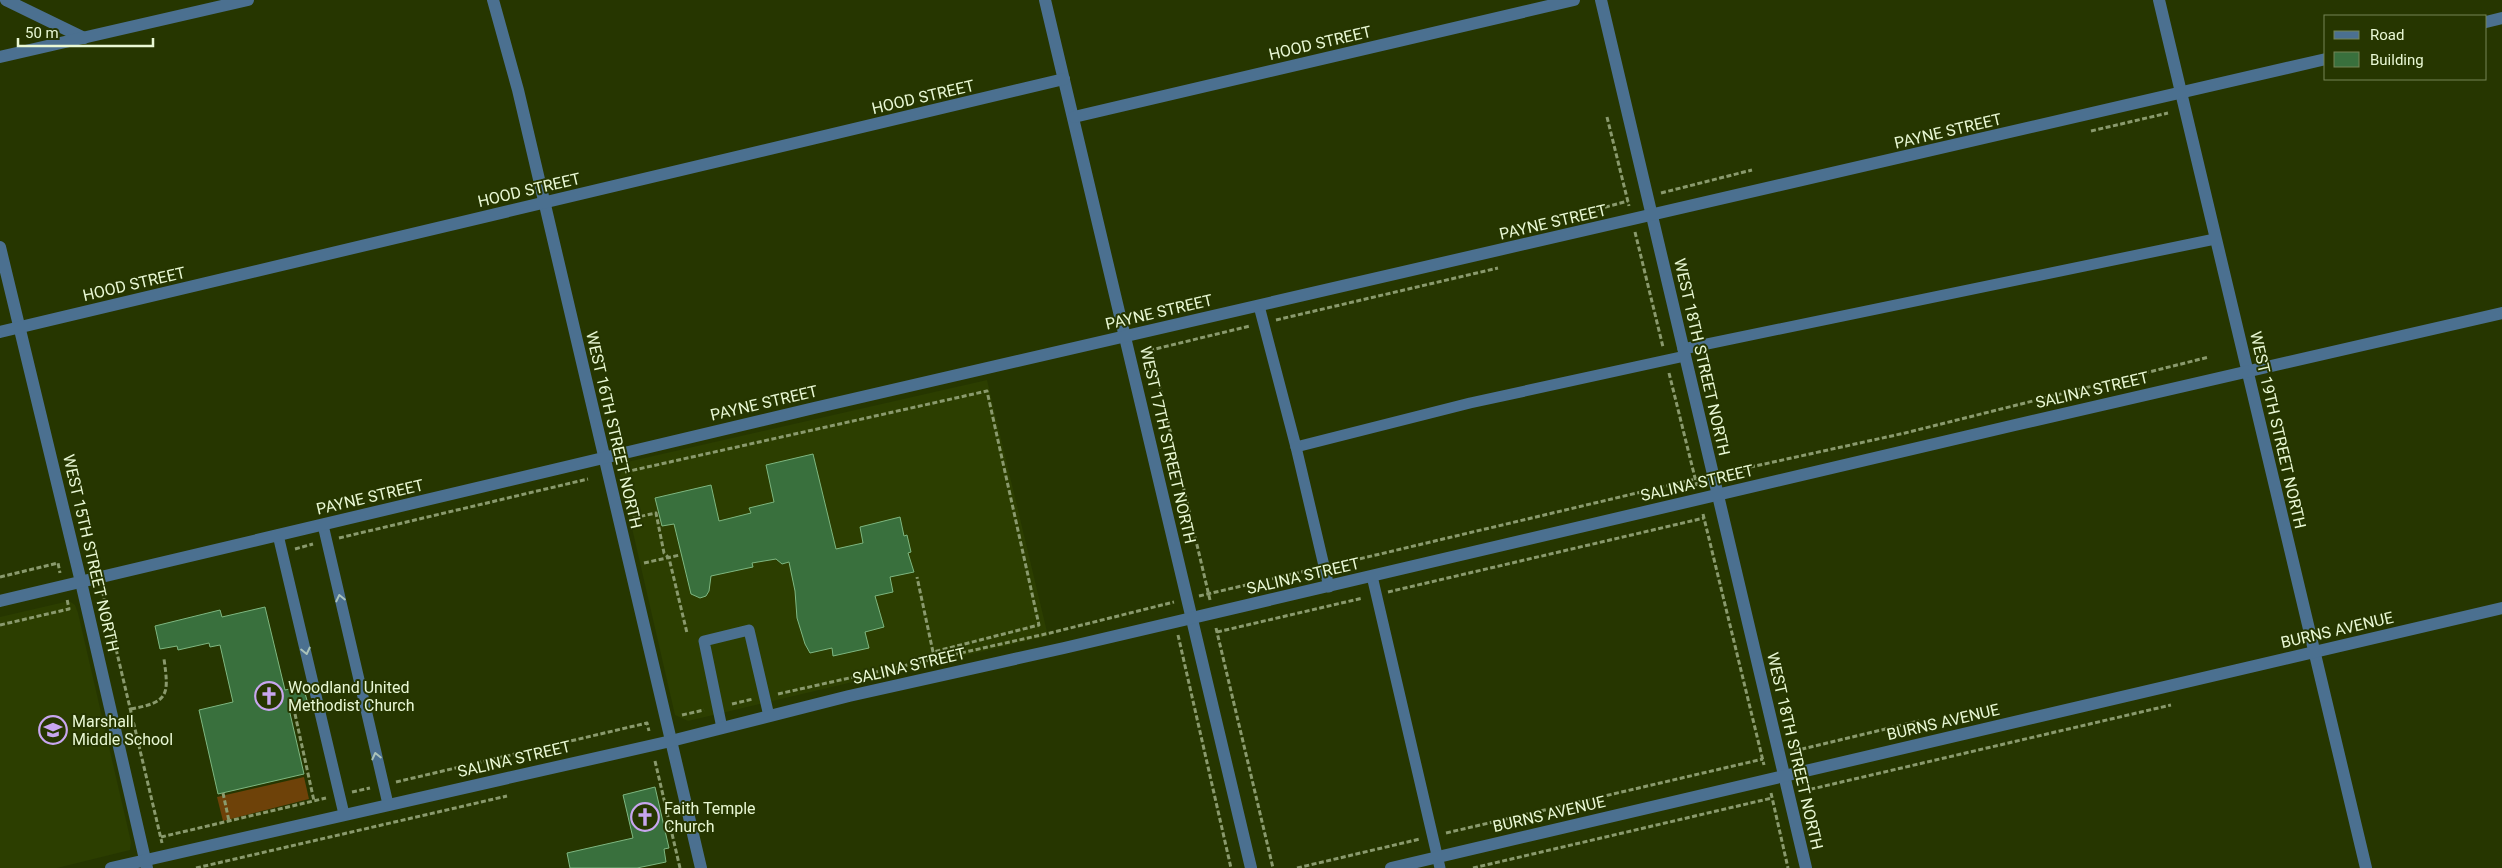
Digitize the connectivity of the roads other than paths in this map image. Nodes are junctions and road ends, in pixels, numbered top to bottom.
1 (6, 0) edge
2 (248, 0) edge
3 (493, 0) edge
4 (1045, 0) edge
5 (1574, 0) edge
6 (1601, 0) edge
7 (2159, 0) edge
8 (2502, 18) edge
9 (2487, 22) edge
10 (84, 38) junction
11 (0, 57) edge
12 (2324, 59) edge
13 (1064, 79) junction
14 (2181, 93) junction
15 (1074, 117) junction
16 (544, 203) junction
17 (1652, 216) junction
18 (2216, 239) junction
19 (0, 247) edge
20 (1259, 306) junction
21 (2502, 313) edge
22 (20, 328) junction
23 (0, 332) edge
24 (1126, 336) junction
25 (1684, 352) junction
26 (2247, 372) junction
27 (1296, 447) junction
28 (604, 457) junction
29 (1718, 495) junction
30 (323, 525) junction
31 (278, 535) junction
32 (1372, 576) junction
33 (81, 582) junction
34 (1329, 587) junction
35 (0, 601) edge
36 (2502, 608) edge
37 (1193, 618) junction
38 (2314, 652) junction
39 (769, 716) junction
40 (722, 728) junction
41 (671, 741) junction
42 (1784, 776) junction
43 (388, 804) junction
44 (344, 814) junction
45 (1439, 863) edge
46 (146, 864) edge
47 (111, 868) edge
48 (701, 868) edge
49 (1251, 868) edge
50 (1391, 868) edge
51 (1806, 868) edge
52 (2366, 868) edge

1 - 10 street
2 - 10 street
3 - 16 street, WEST 16TH STREET NORTH
4 - 13 street, WEST 17TH STREET NORTH
5 - 15 street, HOOD STREET
6 - 17 street, WEST 18TH STREET NORTH
7 - 14 street, WEST 19TH STREET NORTH
8 - 9 street
10 - 11 street
12 - 14 street, PAYNE STREET
13 - 15 street, WEST 17TH STREET NORTH
13 - 16 street, HOOD STREET
14 - 17 street, PAYNE STREET
14 - 18 street, WEST 19TH STREET NORTH
15 - 24 street, WEST 17TH STREET NORTH
16 - 22 street, HOOD STREET
16 - 28 street, WEST 16TH STREET NORTH
17 - 20 street, PAYNE STREET
17 - 25 street, WEST 18TH STREET NORTH
18 - 25 lane
18 - 26 street, WEST 19TH STREET NORTH
19 - 22 street, WEST 15TH STREET NORTH
20 - 24 street, PAYNE STREET
20 - 27 lane
21 - 26 street, SALINA STREET
22 - 23 street, HOOD STREET
22 - 33 street, WEST 15TH STREET NORTH
24 - 28 street, PAYNE STREET
24 - 37 street, WEST 17TH STREET NORTH
25 - 27 lane
25 - 29 street, WEST 18TH STREET NORTH
26 - 29 street, SALINA STREET
26 - 38 street, WEST 19TH STREET NORTH
27 - 34 lane
28 - 30 street, PAYNE STREET
28 - 41 street, WEST 16TH STREET NORTH
29 - 32 street, SALINA STREET
29 - 42 street, WEST 18TH STREET NORTH
30 - 31 street, PAYNE STREET
43 -> 30 lane
31 - 33 street, PAYNE STREET
31 -> 44 lane
32 - 34 street, SALINA STREET
32 - 45 lane
33 - 35 street, PAYNE STREET
33 - 46 street, WEST 15TH STREET NORTH
34 - 37 street, SALINA STREET
36 - 38 street, BURNS AVENUE
37 - 39 street, SALINA STREET
37 - 49 street, WEST 17TH STREET NORTH
38 - 42 street, BURNS AVENUE
38 - 52 street, WEST 19TH STREET NORTH
39 - 40 street, SALINA STREET
39 - 40 lane
40 - 41 street, SALINA STREET
41 - 43 street, SALINA STREET
41 - 48 street, WEST 16TH STREET NORTH
42 - 45 street, BURNS AVENUE
42 - 51 street, WEST 18TH STREET NORTH
43 - 44 street, SALINA STREET
44 - 46 street, SALINA STREET
45 - 50 street, BURNS AVENUE
46 - 47 street, SALINA STREET

